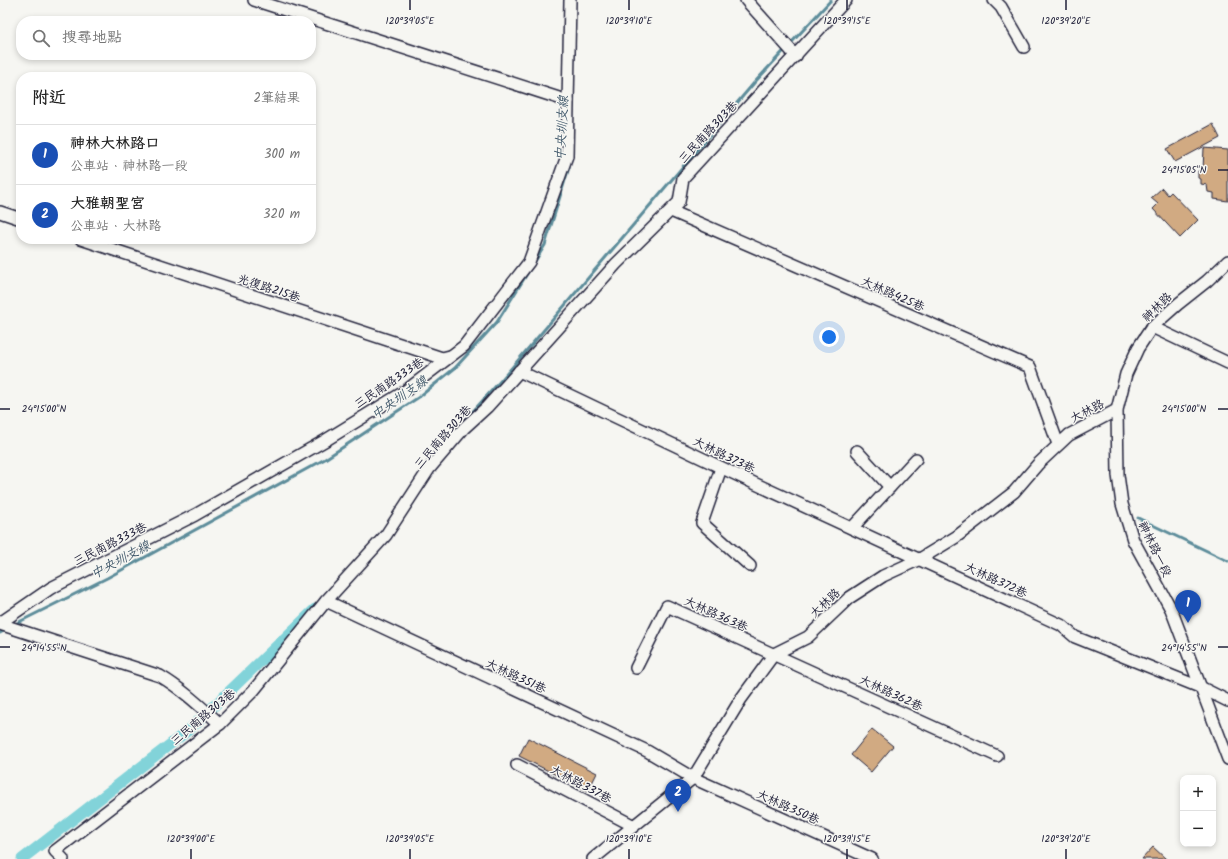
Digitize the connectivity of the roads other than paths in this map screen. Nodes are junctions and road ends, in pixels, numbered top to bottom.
1 (254, 0) edge
2 (570, 0) edge
3 (746, 0) edge
4 (846, 0) edge
5 (994, 0) edge
6 (304, 16) edge
7 (316, 20) edge
8 (1024, 47) dead end
9 (796, 56) junction
10 (568, 101) junction
11 (671, 211) junction
12 (0, 212) edge
13 (16, 217) edge
14 (96, 244) edge
15 (1228, 261) edge
16 (1152, 326) junction
17 (450, 356) junction
18 (1228, 362) edge
19 (519, 371) junction
20 (1117, 410) junction
21 (1058, 444) junction
22 (857, 451) dead end
23 (916, 459) dead end
24 (721, 468) junction
25 (890, 487) junction
26 (852, 528) junction
27 (920, 559) junction
28 (750, 566) dead end
29 (326, 601) junction
30 (4, 625) edge
31 (774, 654) junction
32 (636, 668) dead end
33 (1202, 688) junction
34 (1228, 700) edge
35 (220, 723) junction
36 (997, 756) dead end
37 (1228, 759) edge
38 (517, 765) dead end
39 (693, 778) junction
40 (634, 826) junction
41 (59, 855) edge
42 (593, 859) edge
43 (872, 859) edge

1 - 6 street
2 - 10 street, 三民南路333巷
3 - 9 street
4 - 9 street, 三民南路303巷
5 - 8 street
7 - 10 street
9 - 11 street, 三民南路303巷
10 - 17 street, 三民南路333巷
11 - 19 street, 三民南路303巷
11 - 21 street, 大林路425巷
12 - 13 street
14 - 17 street, 光復路215巷
15 - 16 street, 神林路
16 - 18 street
16 - 20 street, 神林路
17 - 30 street, 三民南路333巷
19 - 24 street, 大林路373巷
19 - 29 street, 三民南路303巷
20 - 21 street, 大林路
20 - 33 street, 神林路一段
21 - 27 street, 大林路
22 - 25 street
23 - 25 street
24 - 26 street, 大林路373巷
24 - 28 street
25 - 26 street
26 - 27 street, 大林路373巷
27 - 31 street, 大林路
27 - 33 street, 大林路372巷
29 - 35 street, 三民南路303巷
29 - 39 street, 大林路351巷
30 - 35 street
31 - 32 street, 大林路363巷
31 - 36 street, 大林路362巷
31 - 39 street, 大林路
33 - 34 street, 大林路372巷
33 - 37 street, 神林路一段
35 - 41 street, 三民南路303巷
38 - 40 street, 大林路337巷
39 - 40 street, 大林路
39 - 43 street, 大林路350巷
40 - 42 street, 大林路

